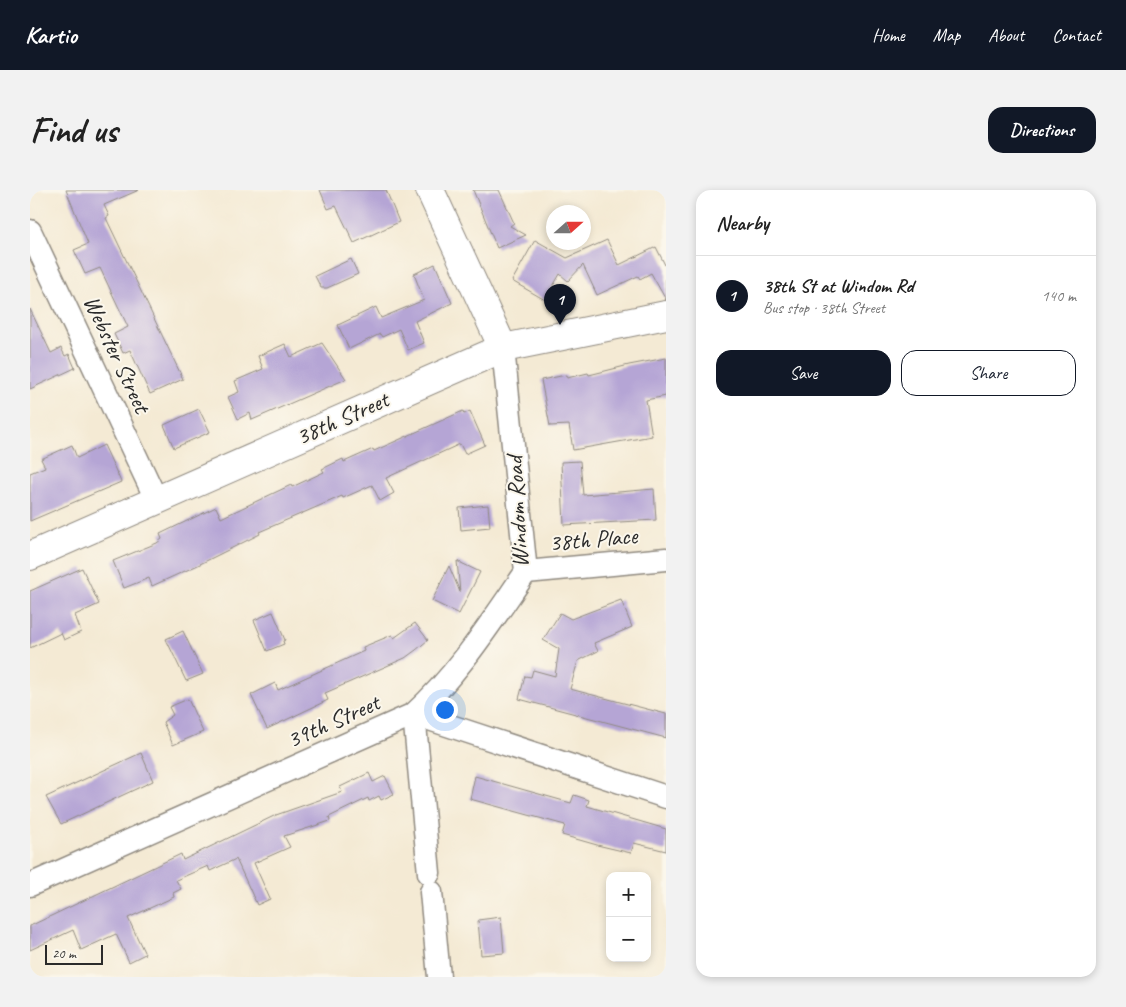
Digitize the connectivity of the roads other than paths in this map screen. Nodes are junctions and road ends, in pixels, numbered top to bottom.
1 (430, 190) edge
2 (30, 231) edge
3 (666, 314) edge
4 (503, 348) junction
5 (156, 499) junction
6 (30, 556) edge
7 (666, 559) edge
8 (526, 572) junction
9 (414, 714) junction
10 (666, 797) edge
11 (30, 885) edge
12 (439, 977) edge

1 - 4 main road, Windom Road
2 - 5 street, Webster Street
3 - 4 main road, 38th Street
4 - 5 main road, 38th Street
4 - 8 street, Windom Road
5 - 6 main road, 38th Street
7 - 8 street, 38th Place
8 - 9 street, Windom Road
9 - 10 street, 39th Street
9 - 11 street, 39th Street
9 - 12 street

